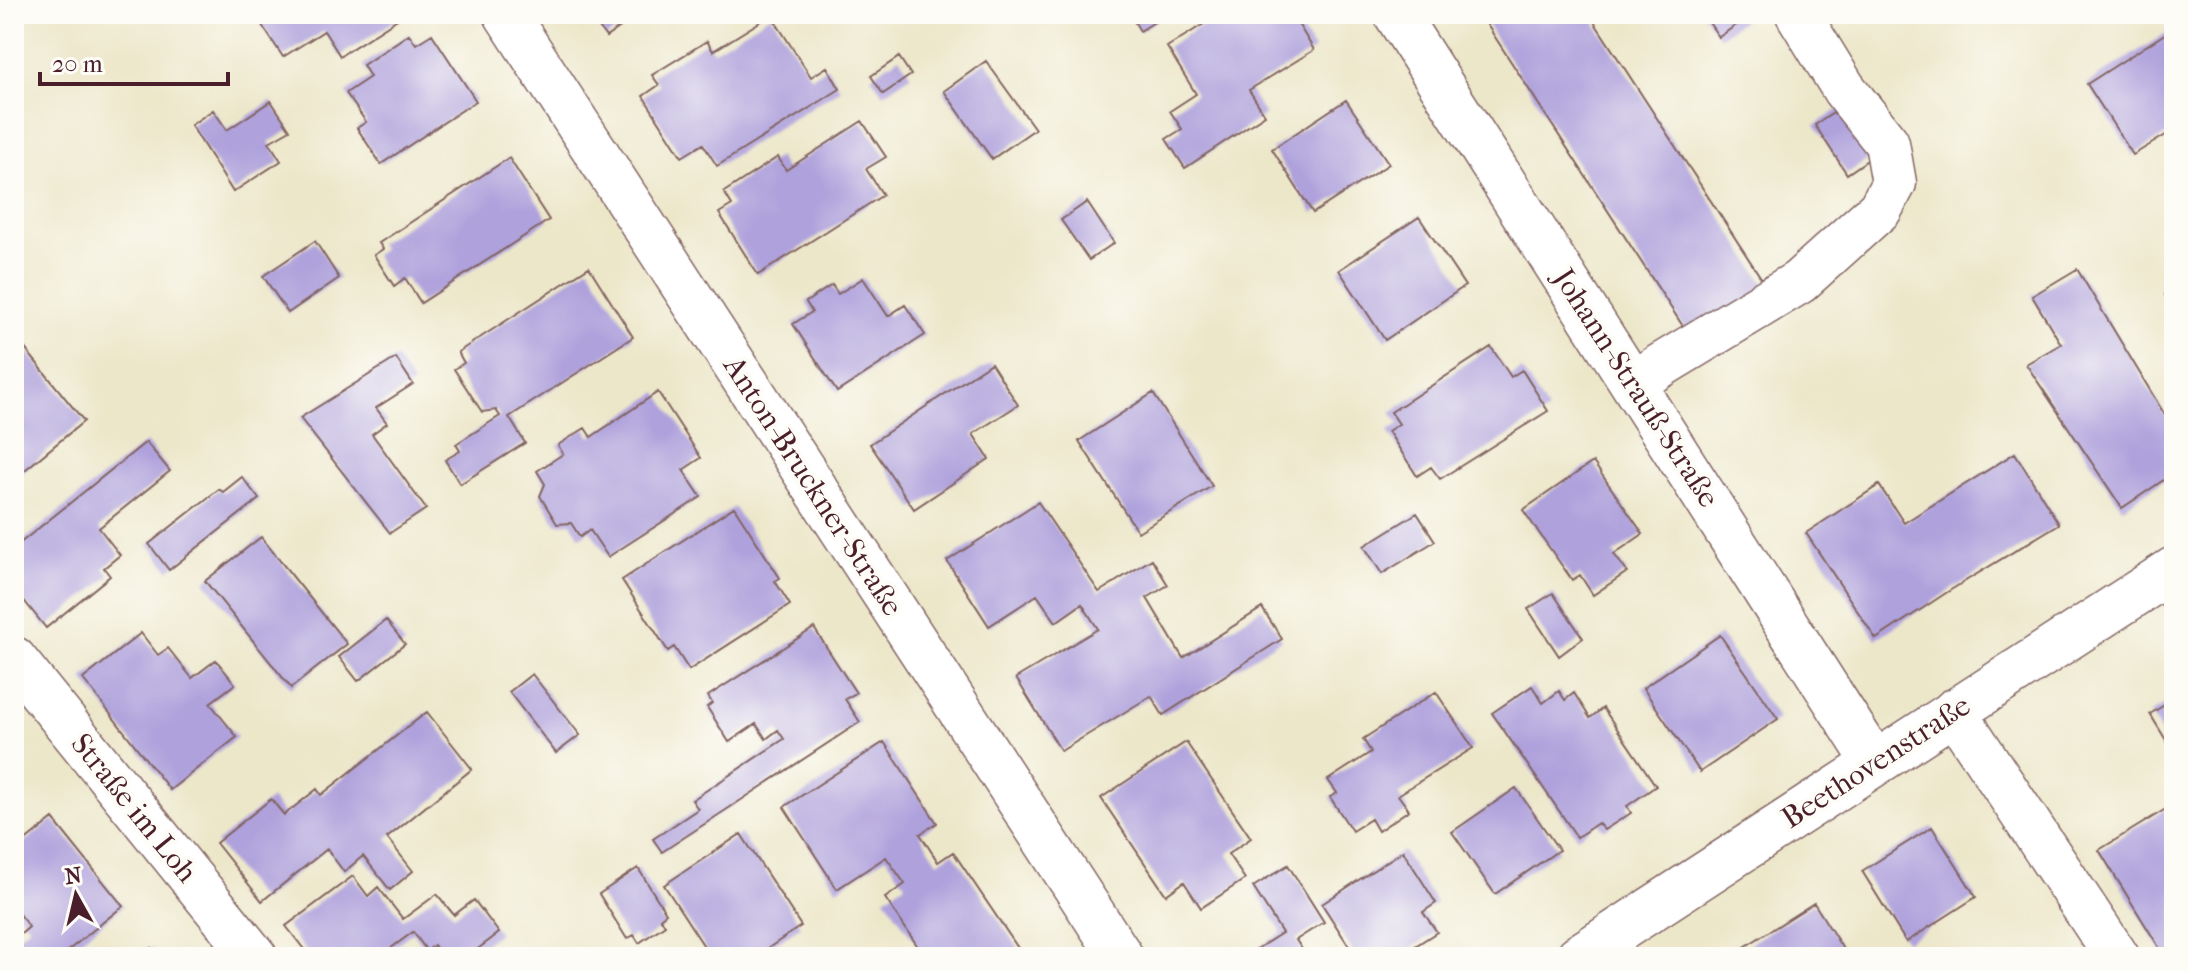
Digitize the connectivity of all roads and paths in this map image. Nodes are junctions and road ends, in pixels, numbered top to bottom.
1 (506, 14) edge
2 (1396, 14) edge
3 (1798, 14) edge
4 (1632, 383) junction
5 (2174, 569) edge
6 (14, 659) edge
7 (1954, 711) junction
8 (1875, 763) junction
9 (255, 957) edge
10 (1121, 957) edge
11 (1578, 957) edge
12 (2117, 957) edge

1 - 10 street, Anton-Bruckner-Straße
2 - 4 street, Johann-Strauß-Straße
3 - 4 street
4 - 8 street, Johann-Strauß-Straße
5 - 7 street, Beethovenstraße
6 - 9 street, Straße im Loh
7 - 8 street, Beethovenstraße
7 - 12 street
8 - 11 street, Beethovenstraße

